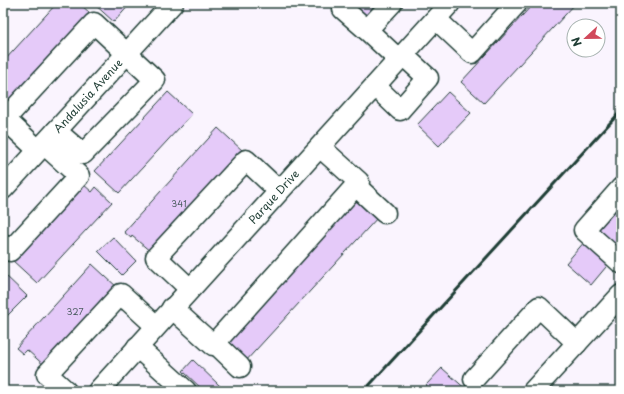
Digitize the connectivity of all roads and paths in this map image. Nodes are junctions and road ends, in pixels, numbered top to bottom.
1 (172, 3) edge
2 (392, 3) edge
3 (450, 3) edge
4 (517, 3) edge
5 (343, 9) dead end
6 (436, 19) junction
7 (367, 30) junction
8 (127, 53) junction
9 (401, 58) junction
10 (375, 86) junction
11 (46, 142) junction
12 (320, 147) junction
13 (356, 186) junction
14 (621, 188) edge
15 (3, 189) edge
16 (279, 191) junction
17 (385, 212) dead end
18 (3, 245) edge
19 (621, 263) edge
20 (190, 289) junction
21 (621, 295) edge
22 (172, 308) junction
23 (156, 326) junction
24 (215, 343) junction
25 (577, 343) junction
26 (137, 347) junction
27 (240, 367) dead end
28 (474, 378) dead end
29 (107, 388) edge
30 (66, 391) edge
31 (186, 391) edge
32 (533, 391) edge

1 - 8 street, Andalusia Avenue
2 - 7 street
3 - 6 street, Parque Drive
4 - 6 street
5 - 7 street
6 - 9 street, Parque Drive
7 - 9 street
8 - 11 street, Andalusia Avenue
8 - 11 street
8 - 11 street
9 - 10 street, Parque Drive
9 - 10 street
10 - 12 street, Parque Drive
11 - 15 street, Andalusia Avenue
11 - 18 street
12 - 13 street
12 - 16 street, Parque Drive
13 - 17 street
13 - 24 street
14 - 19 street
16 - 20 street, Parque Drive
16 - 20 street
20 - 22 street, Parque Drive
21 - 25 street
22 - 23 street, Parque Drive
22 - 24 street
23 - 26 street, Parque Drive
23 - 30 street
24 - 27 street
25 - 28 street
25 - 32 street
26 - 29 street, Parque Drive
26 - 31 street

